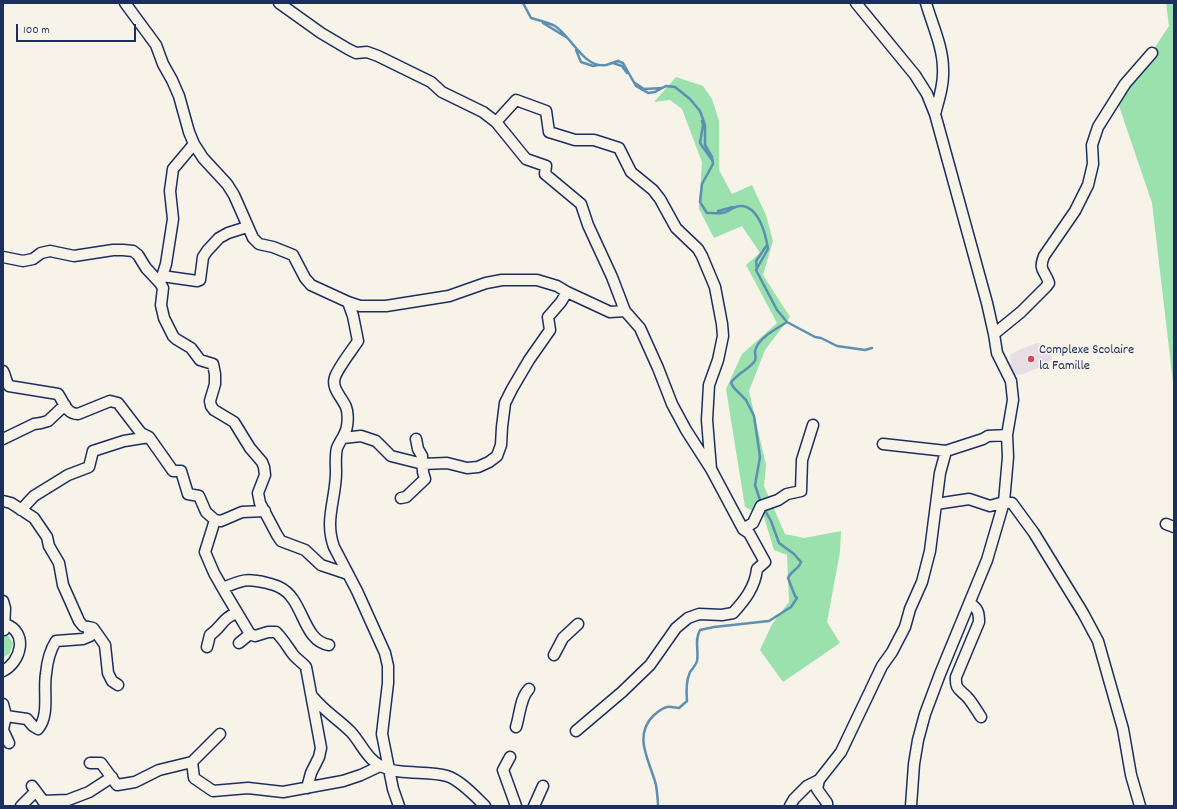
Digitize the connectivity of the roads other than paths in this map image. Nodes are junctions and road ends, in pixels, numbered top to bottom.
1 (126, 3) edge
2 (279, 3) edge
3 (856, 3) edge
4 (926, 3) edge
5 (1152, 53) dead end
6 (935, 114) junction
7 (496, 122) junction
8 (194, 144) junction
9 (247, 227) junction
10 (3, 257) edge
11 (161, 280) junction
12 (567, 292) junction
13 (348, 302) junction
14 (624, 311) junction
15 (994, 334) junction
16 (3, 371) edge
17 (64, 405) junction
18 (814, 426) dead end
19 (1007, 435) junction
20 (149, 437) junction
21 (343, 438) junction
22 (3, 439) edge
23 (416, 439) dead end
24 (883, 444) dead end
25 (946, 451) junction
26 (423, 464) junction
27 (711, 469) junction
28 (401, 498) dead end
29 (3, 501) edge
30 (1004, 502) junction
31 (936, 504) junction
32 (21, 510) junction
33 (264, 511) junction
34 (216, 520) junction
35 (743, 529) junction
36 (348, 574) junction
37 (223, 588) junction
38 (3, 601) edge
39 (970, 603) junction
40 (237, 613) junction
41 (578, 624) dead end
42 (88, 627) junction
43 (250, 634) junction
44 (239, 643) dead end
45 (329, 645) dead end
46 (207, 647) dead end
47 (554, 655) dead end
48 (3, 671) edge
49 (118, 685) dead end
50 (529, 690) dead end
51 (311, 694) junction
52 (3, 704) edge
53 (6, 716) junction
54 (981, 717) dead end
55 (516, 727) dead end
56 (3, 729) edge
57 (576, 731) dead end
58 (220, 734) dead end
59 (9, 743) dead end
60 (510, 757) dead end
61 (192, 762) junction
62 (90, 763) dead end
63 (384, 768) junction
64 (112, 778) junction
65 (819, 780) junction
66 (543, 786) dead end
67 (307, 788) junction
68 (45, 803) edge
69 (21, 806) edge
70 (399, 806) edge
71 (485, 806) edge
72 (516, 806) edge
73 (534, 806) edge
74 (790, 806) edge
75 (827, 806) edge
76 (911, 806) edge
77 (1140, 806) edge

1 - 8 street
2 - 7 street
3 - 6 street
4 - 6 street
5 - 15 street
6 - 15 street
7 - 14 street
7 - 27 street
8 - 9 street
8 - 11 street
9 - 11 street
9 - 13 street
10 - 11 street
11 - 33 street
12 - 13 street
12 - 14 street
12 - 26 street
13 - 21 street
14 - 27 street
15 - 19 street
16 - 17 street
17 - 20 street
17 - 22 street
18 - 35 street
19 - 25 street
19 - 30 street
20 - 32 street
20 - 34 street
21 - 26 street
21 - 36 street
23 - 26 street
24 - 25 street
25 - 31 street
26 - 28 street
27 - 35 street
29 - 32 street
30 - 31 street
30 - 39 street
30 - 77 street
31 - 65 street
32 - 42 street
33 - 34 street
33 - 36 street
34 - 37 street
35 - 57 street
36 - 63 street
37 - 40 street
37 - 45 street
38 - 48 street
39 - 54 street
39 - 76 street
40 - 43 street
40 - 46 street
41 - 47 street
42 - 49 street
42 - 53 street
43 - 44 street
43 - 51 street
50 - 55 street
51 - 63 street
51 - 67 street
52 - 53 street
53 - 56 street
56 - 59 street
58 - 61 street
60 - 72 street
61 - 64 street
61 - 67 street
62 - 64 street
63 - 67 street
63 - 70 street
63 - 71 street
64 - 68 street
65 - 74 street
65 - 75 street
66 - 73 street
68 - 69 street

